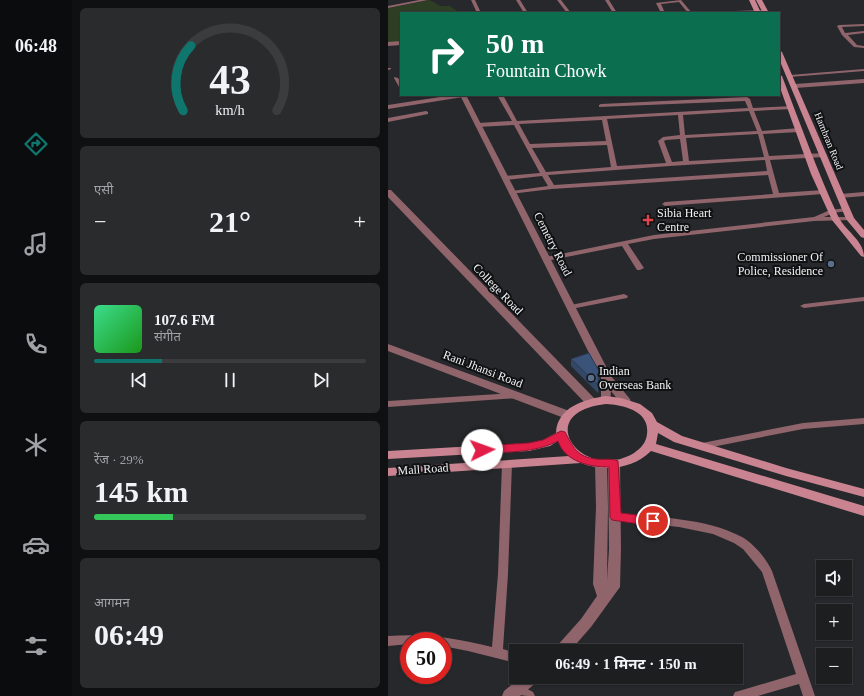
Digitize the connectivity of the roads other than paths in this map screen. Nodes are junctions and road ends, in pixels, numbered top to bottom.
1 (426, 0) edge
2 (473, 0) edge
3 (518, 0) edge
4 (559, 0) edge
5 (607, 0) edge
6 (679, 0) edge
7 (752, 0) edge
8 (760, 0) edge
9 (388, 7) edge
10 (479, 12) edge
11 (525, 12) edge
12 (568, 12) edge
13 (614, 12) edge
14 (662, 12) edge
15 (689, 12) edge
16 (758, 12) edge
17 (766, 12) edge
18 (864, 25) edge
19 (864, 32) edge
20 (844, 34) junction
21 (400, 43) edge
22 (388, 44) edge
23 (864, 47) edge
24 (780, 54) edge
25 (864, 70) edge
26 (790, 76) junction
27 (396, 78) dead end
28 (780, 79) edge
29 (864, 81) edge
30 (400, 84) edge
31 (795, 86) junction
32 (454, 96) edge
33 (464, 96) edge
34 (501, 96) edge
35 (601, 106) dead end
36 (388, 107) edge
37 (791, 107) junction
38 (752, 109) junction
39 (426, 113) dead end
40 (680, 113) junction
41 (604, 117) junction
42 (388, 120) edge
43 (516, 122) junction
44 (478, 125) junction
45 (799, 130) junction
46 (760, 132) junction
47 (683, 136) junction
48 (609, 143) junction
49 (529, 146) junction
50 (824, 155) junction
51 (808, 156) junction
52 (767, 158) junction
53 (686, 163) junction
54 (670, 164) junction
55 (614, 168) junction
56 (771, 172) junction
57 (544, 174) junction
58 (505, 178) junction
59 (552, 187) junction
60 (388, 192) edge
61 (823, 192) junction
62 (512, 193) junction
63 (864, 194) edge
64 (777, 196) junction
65 (840, 196) junction
66 (664, 204) dead end
67 (846, 210) junction
68 (832, 211) junction
69 (814, 219) junction
70 (850, 219) junction
71 (836, 220) junction
72 (864, 235) edge
73 (624, 243) junction
74 (864, 254) edge
75 (546, 259) junction
76 (640, 268) dead end
77 (624, 296) dead end
78 (864, 299) edge
79 (804, 306) dead end
80 (571, 307) junction
81 (388, 347) edge
82 (606, 377) junction
83 (514, 396) junction
84 (606, 400) junction
85 (591, 402) junction
86 (626, 402) junction
87 (388, 404) edge
88 (568, 415) junction
89 (864, 421) edge
90 (653, 425) junction
91 (561, 435) junction
92 (648, 446) junction
93 (702, 446) junction
94 (388, 455) edge
95 (582, 459) junction
96 (614, 463) junction
97 (507, 464) junction
98 (601, 464) junction
99 (388, 472) edge
100 (864, 493) edge
101 (864, 511) edge
102 (616, 517) junction
103 (604, 596) junction
104 (388, 641) edge
105 (567, 644) edge
106 (496, 653) junction
107 (509, 656) edge
108 (802, 678) junction
109 (527, 684) edge
110 (519, 694) edge
111 (739, 696) edge
112 (809, 696) edge

1 - 9 street
2 - 10 street
3 - 11 street
4 - 12 street
5 - 13 street
6 - 14 street
6 - 15 street
7 - 16 main road
8 - 17 main road
16 - 17 street
18 - 20 street
19 - 20 street
20 - 23 street
21 - 22 street
24 - 26 main road, Hambran Road
25 - 26 street
26 - 31 main road, Hambran Road
27 - 30 street
28 - 37 main road, Hambran Road
29 - 31 street
31 - 50 main road, Hambran Road
32 - 36 street
33 - 44 street, Cemetry Road
34 - 43 street
35 - 38 street
37 - 38 street
37 - 45 main road, Hambran Road
38 - 40 street
38 - 46 street
39 - 42 street
40 - 41 street
40 - 47 street
41 - 43 street
41 - 48 street
43 - 44 street
43 - 49 street
44 - 58 street, Cemetry Road
45 - 46 street
45 - 51 main road, Hambran Road
46 - 47 street
46 - 52 street
47 - 53 street
47 - 54 street
48 - 49 street
48 - 55 street
49 - 57 street
50 - 51 street
50 - 65 main road, Hambran Road
51 - 52 street
51 - 61 main road, Hambran Road
52 - 53 street
52 - 56 street
53 - 54 street
54 - 55 street
55 - 57 street
56 - 59 street
56 - 64 street
57 - 58 street
57 - 59 street
58 - 62 street, Cemetry Road
59 - 62 street
60 - 85 street, College Road
61 - 64 street
61 - 68 main road, Hambran Road
62 - 75 street, Cemetry Road
63 - 65 street
64 - 66 street
65 - 67 main road, Hambran Road
67 - 68 street
67 - 70 main road, Hambran Road
68 - 69 street
68 - 71 main road, Hambran Road
69 - 71 street
69 - 73 street
70 - 71 street
70 - 72 main road, Hambran Road
71 - 74 main road, Hambran Road
73 - 75 street
73 - 76 street
75 - 80 street, Cemetry Road
77 - 80 street
78 - 79 street
80 - 82 street, Cemetry Road
81 - 83 street, Rani Jhansi Road
82 - 84 street
82 - 86 street, Cemetry Road
83 - 87 street
83 - 88 street, Rani Jhansi Road
84 - 85 main road
84 - 86 main road
85 - 88 main road
86 - 90 main road
88 - 91 main road
89 - 93 street
90 - 92 main road
90 - 93 main road
91 - 94 main road, Mall Road
91 - 95 main road
92 - 96 main road
92 - 101 main road
93 - 100 main road
95 - 97 main road, Mall Road
95 - 98 main road
96 - 98 main road
96 - 102 street
97 - 99 main road, Mall Road
97 - 106 street
98 - 103 street
102 - 103 street
102 - 108 street
103 - 105 street
104 - 106 street
106 - 107 street
108 - 111 street
108 - 112 street
109 - 110 street

